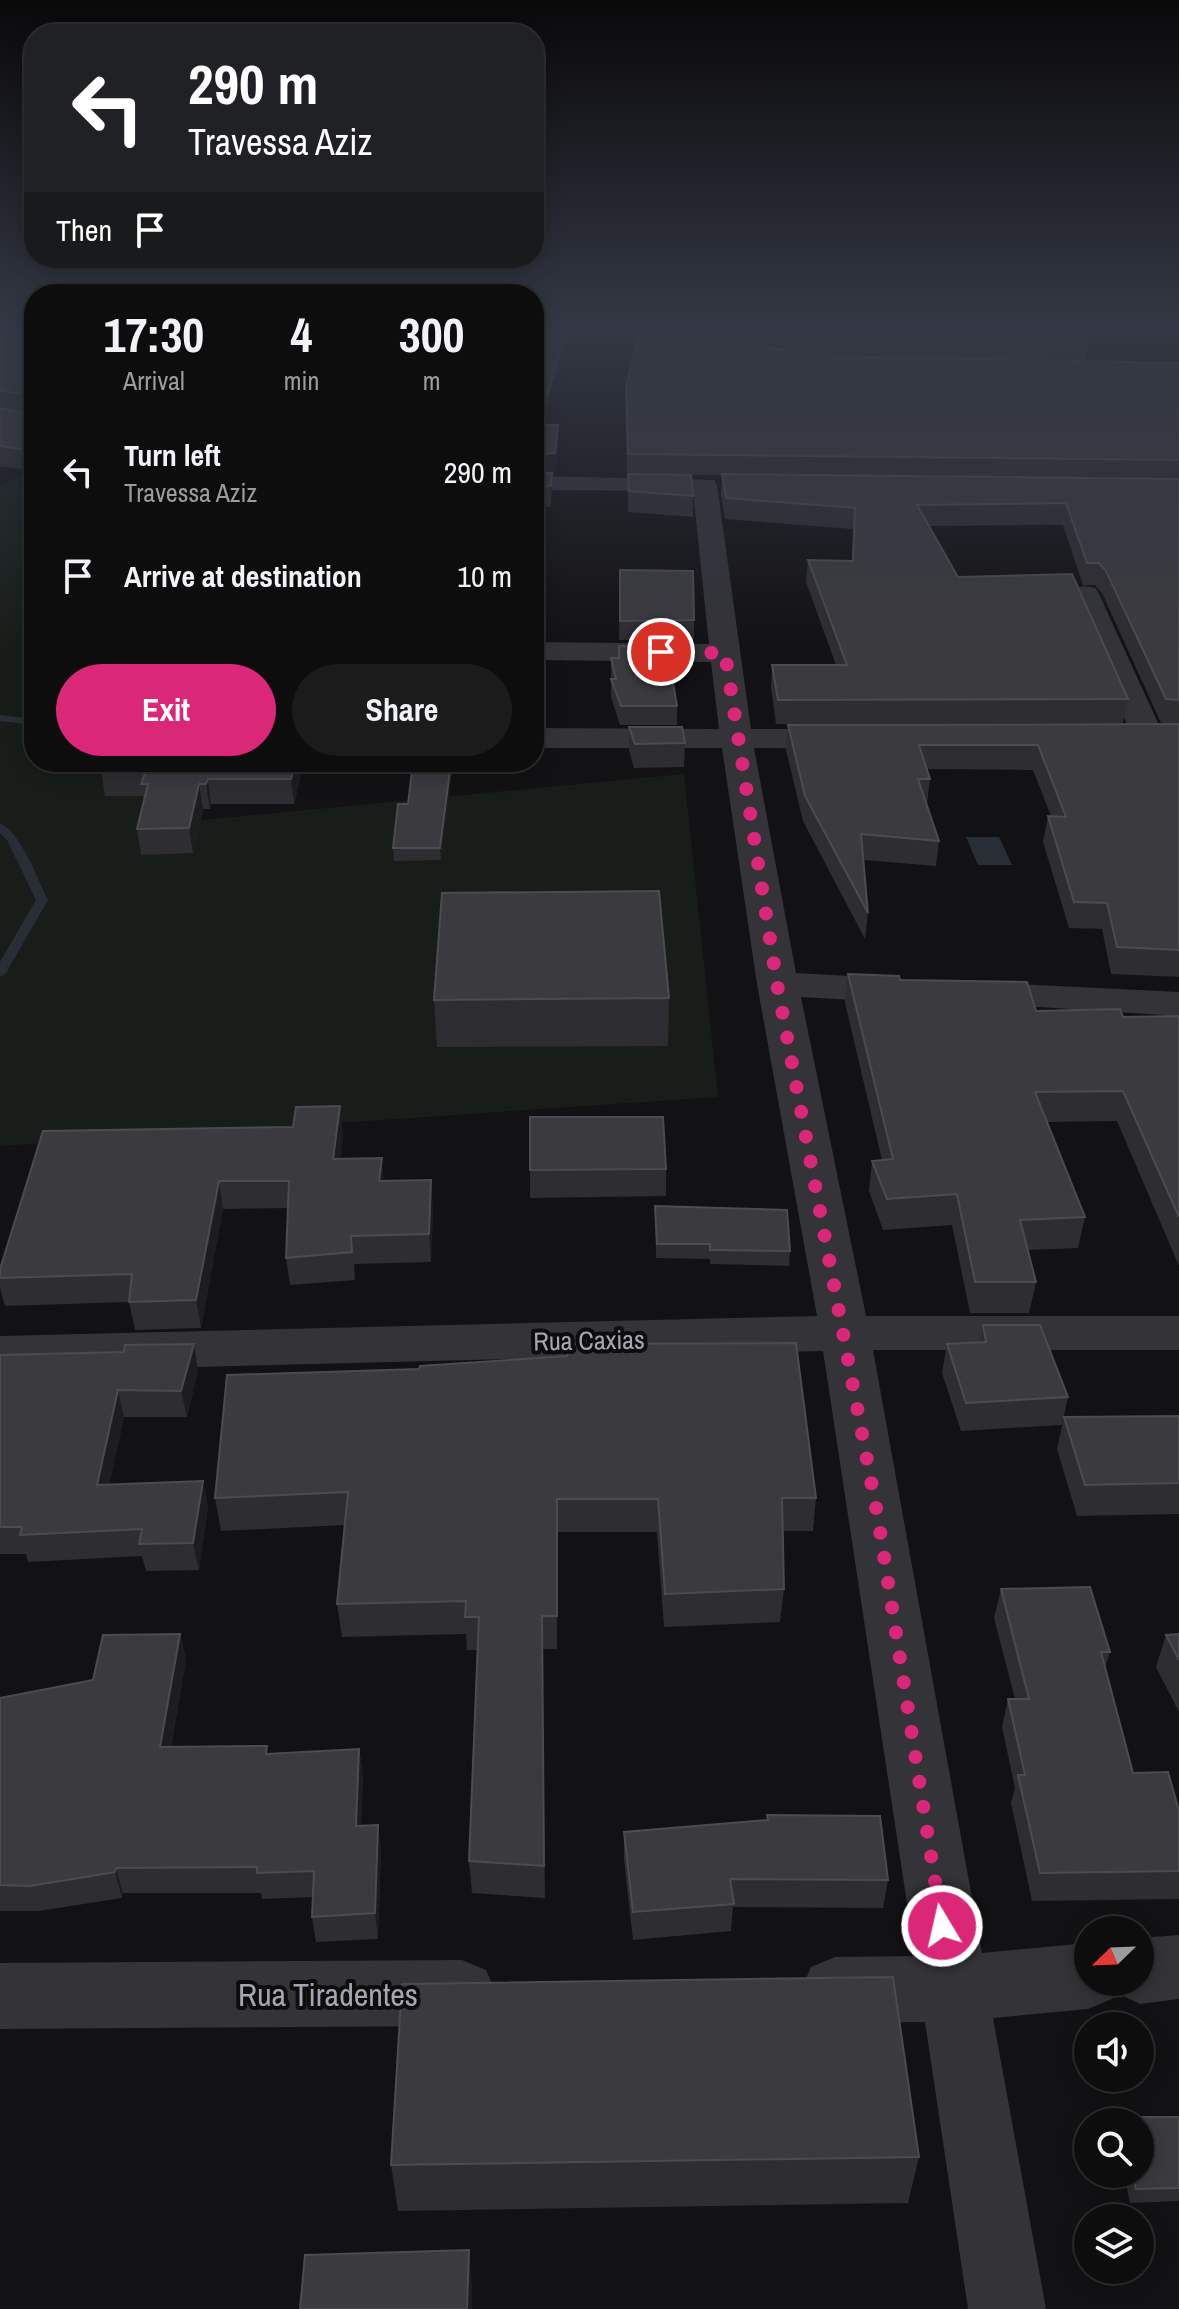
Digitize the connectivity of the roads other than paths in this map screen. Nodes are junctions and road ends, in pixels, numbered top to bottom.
1 (544, 483) edge
2 (1085, 594) edge
3 (544, 651) edge
4 (725, 653) junction
5 (1148, 736) edge
6 (544, 738) edge
7 (880, 738) edge
8 (739, 740) junction
9 (777, 984) junction
10 (1179, 1004) edge
11 (845, 1333) junction
12 (1179, 1333) edge
13 (0, 1354) edge
14 (1179, 1967) edge
15 (1154, 1970) edge
16 (1074, 1977) edge
17 (952, 1989) junction
18 (777, 1990) edge
19 (524, 1992) edge
20 (0, 1996) edge
21 (1007, 2309) edge

1 - 4 street
2 - 5 street
3 - 4 street
4 - 8 street
6 - 8 street
7 - 8 street
8 - 9 street
9 - 10 street
9 - 11 street
11 - 12 street, Rua Caxias
11 - 13 street, Rua Caxias
11 - 17 street
14 - 15 street
16 - 17 street
17 - 18 street
17 - 21 street
19 - 20 street, Rua Tiradentes

